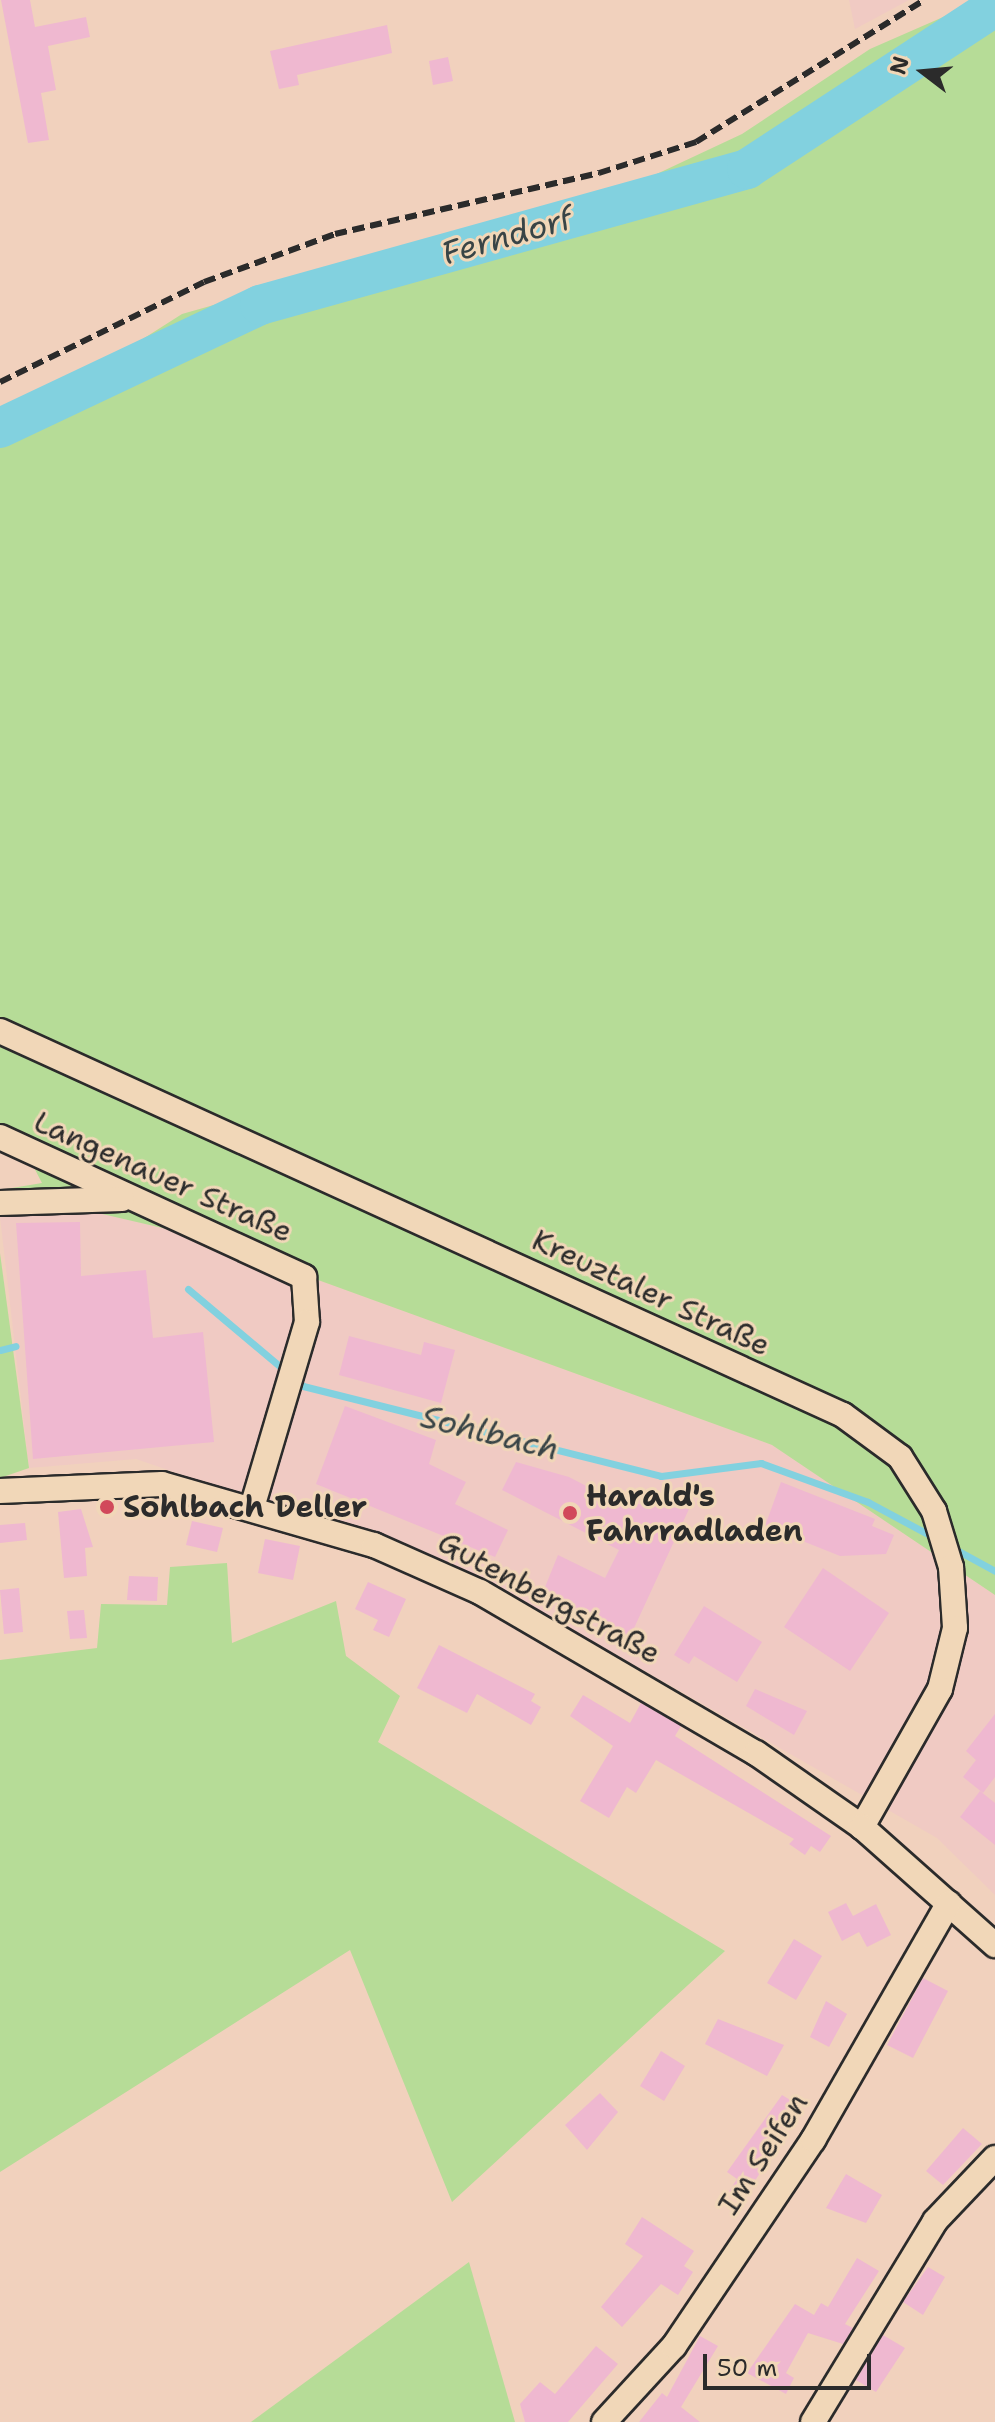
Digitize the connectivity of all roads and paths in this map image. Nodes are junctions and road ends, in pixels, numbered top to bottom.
1 (0, 1031) edge
2 (0, 1137) edge
3 (126, 1199) junction
4 (0, 1203) edge
5 (0, 1491) edge
6 (253, 1504) junction
7 (862, 1827) junction
8 (949, 1903) junction
9 (995, 1945) edge
10 (995, 2158) edge
11 (604, 2422) edge
12 (813, 2422) edge

1 - 7 street, Kreuztaler Straße
2 - 3 street, Langenauer Straße
3 - 4 street
3 - 6 street, Langenauer Straße
5 - 6 street, Gutenbergstraße
6 - 7 street, Gutenbergstraße
7 - 8 street, Gutenbergstraße
8 - 9 street, Gutenbergstraße
8 - 11 street, Im Seifen
10 - 12 street

